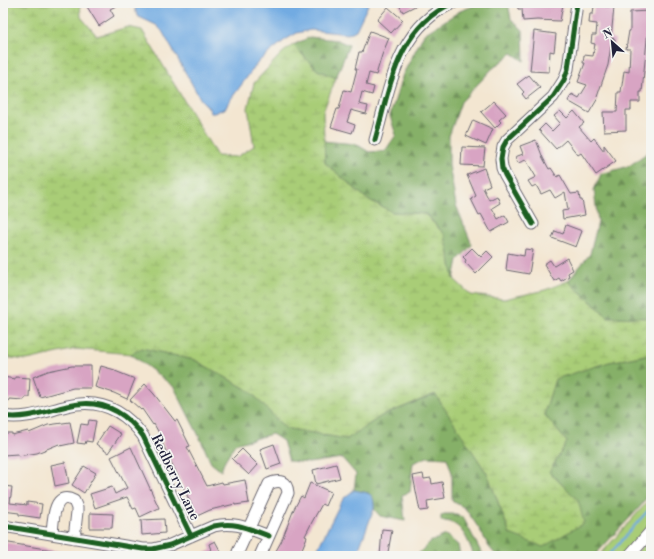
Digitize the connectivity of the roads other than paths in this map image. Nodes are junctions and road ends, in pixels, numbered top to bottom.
1 (577, 3) edge
2 (448, 4) edge
3 (376, 140) dead end
4 (533, 224) dead end
5 (3, 416) edge
6 (3, 526) edge
7 (249, 528) junction
8 (651, 531) edge
9 (52, 534) junction
10 (191, 536) junction
11 (268, 536) junction
12 (74, 538) junction
13 (237, 556) edge
14 (260, 556) edge
15 (629, 556) edge

1 - 4 street
2 - 3 street
5 - 10 street, Redberry Lane
6 - 9 street
7 - 10 street
7 - 11 street
7 - 11 street
7 - 13 street
8 - 15 street
9 - 12 street
9 - 12 street
10 - 12 street
11 - 14 street

